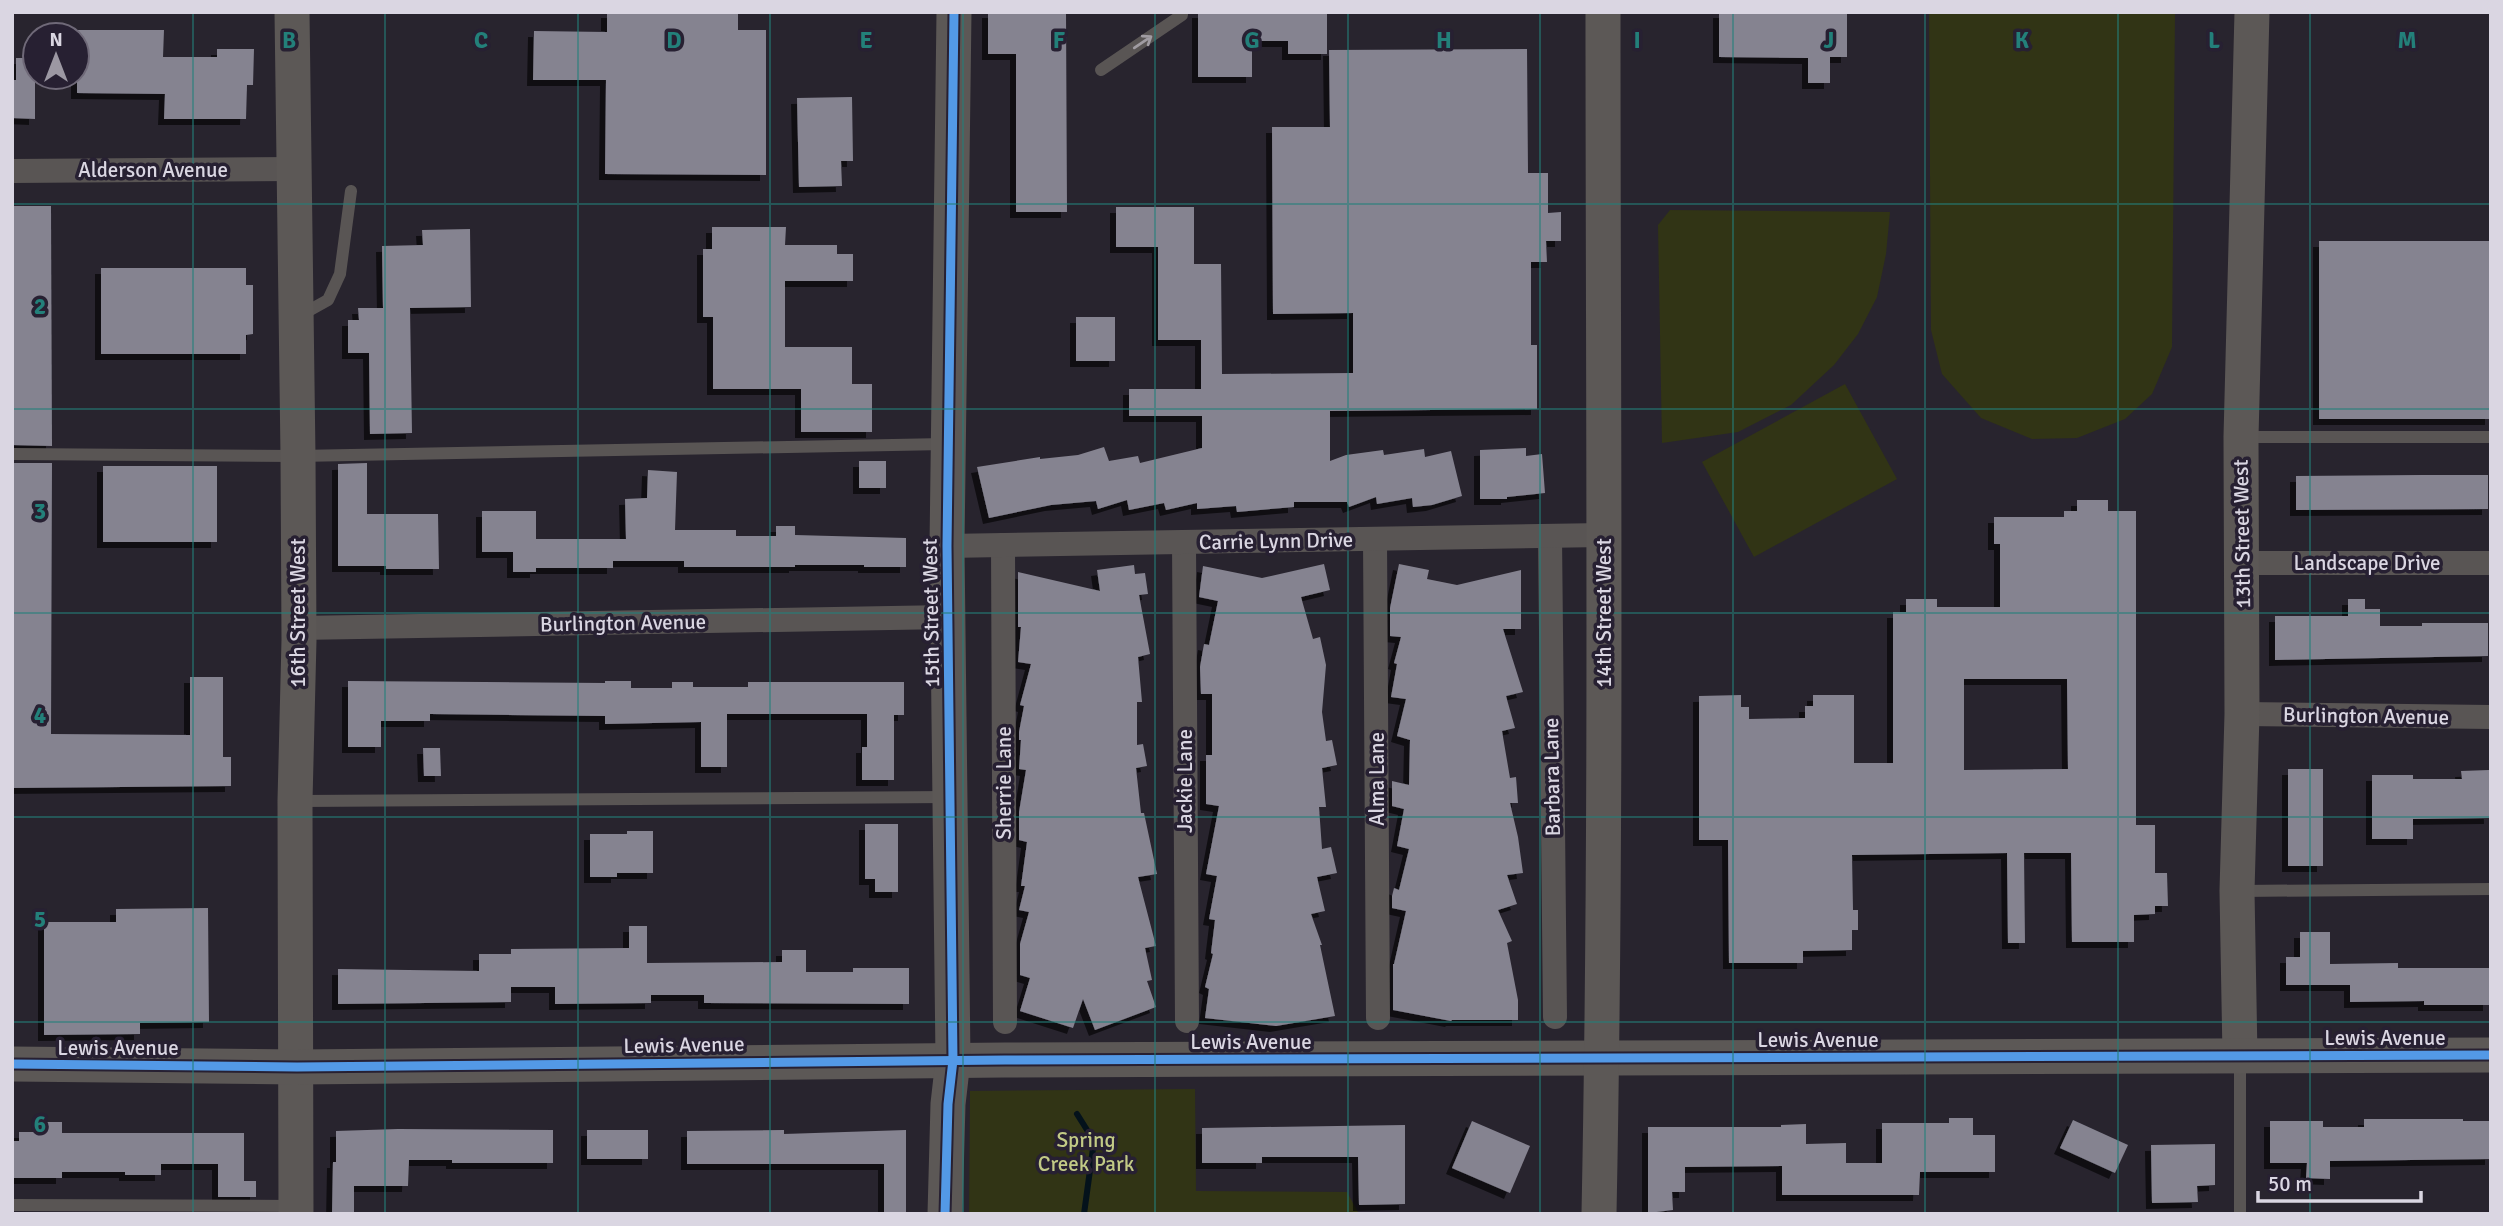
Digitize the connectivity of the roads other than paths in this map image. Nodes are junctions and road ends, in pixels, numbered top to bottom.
1 (292, 12) edge
2 (954, 12) edge
3 (1182, 12) edge
4 (1602, 12) edge
5 (2252, 12) edge
6 (1101, 70) dead end
7 (295, 169) junction
8 (12, 170) edge
9 (351, 191) dead end
10 (297, 317) junction
11 (2241, 437) junction
12 (2491, 437) edge
13 (948, 444) junction
14 (12, 454) edge
15 (298, 456) junction
16 (1604, 535) junction
17 (1550, 536) junction
18 (1375, 539) junction
19 (1184, 542) junction
20 (1003, 545) junction
21 (947, 546) junction
22 (2243, 563) junction
23 (2491, 563) edge
24 (948, 617) junction
25 (298, 628) junction
26 (2242, 714) junction
27 (2491, 717) edge
28 (950, 797) junction
29 (295, 801) junction
30 (2491, 890) edge
31 (2237, 891) junction
32 (1555, 1017) dead end
33 (1378, 1018) dead end
34 (1187, 1021) dead end
35 (1005, 1022) dead end
36 (2491, 1055) edge
37 (2240, 1056) junction
38 (1602, 1058) junction
39 (953, 1060) junction
40 (12, 1064) edge
41 (297, 1067) junction
42 (12, 1206) edge
43 (296, 1210) edge
44 (945, 1214) edge
45 (1599, 1214) edge
46 (2240, 1214) edge

1 - 7 street, 16th Street West
2 - 13 street, 15th Street West
6 -> 3 lane
4 - 16 street, 14th Street West
5 - 11 street, 13th Street West
7 - 8 street, Alderson Avenue
7 - 10 street, 16th Street West
9 - 10 lane
10 - 15 street, 16th Street West
11 - 12 lane
11 - 22 street, 13th Street West
13 - 15 lane
13 - 21 street, 15th Street West
14 - 15 lane
15 - 25 street, 16th Street West
16 - 17 street, Carrie Lynn Drive
16 - 38 street, 14th Street West
17 - 18 street, Carrie Lynn Drive
17 - 32 street, Barbara Lane
18 - 19 street, Carrie Lynn Drive
18 - 33 street, Alma Lane
19 - 20 street, Carrie Lynn Drive
19 - 34 street, Jackie Lane
20 - 21 street, Carrie Lynn Drive
20 - 35 street, Sherrie Lane
21 - 24 street, 15th Street West
22 - 23 street, Landscape Drive
22 - 26 street, 13th Street West
24 - 25 street, Burlington Avenue
24 - 28 street, 15th Street West
25 - 29 street, 16th Street West
26 - 27 street, Burlington Avenue
26 - 31 street, 13th Street West
28 - 29 lane
28 - 39 street, 15th Street West
29 - 41 street, 16th Street West
30 - 31 lane
31 - 37 street, 13th Street West
36 - 37 street, Lewis Avenue
37 - 38 street, Lewis Avenue
37 - 46 lane
38 - 39 street, Lewis Avenue
38 - 45 street, 14th Street West
39 - 41 street, Lewis Avenue
39 - 44 street, 15th Street West
40 - 41 street, Lewis Avenue
41 - 43 street, 16th Street West
42 - 43 lane

